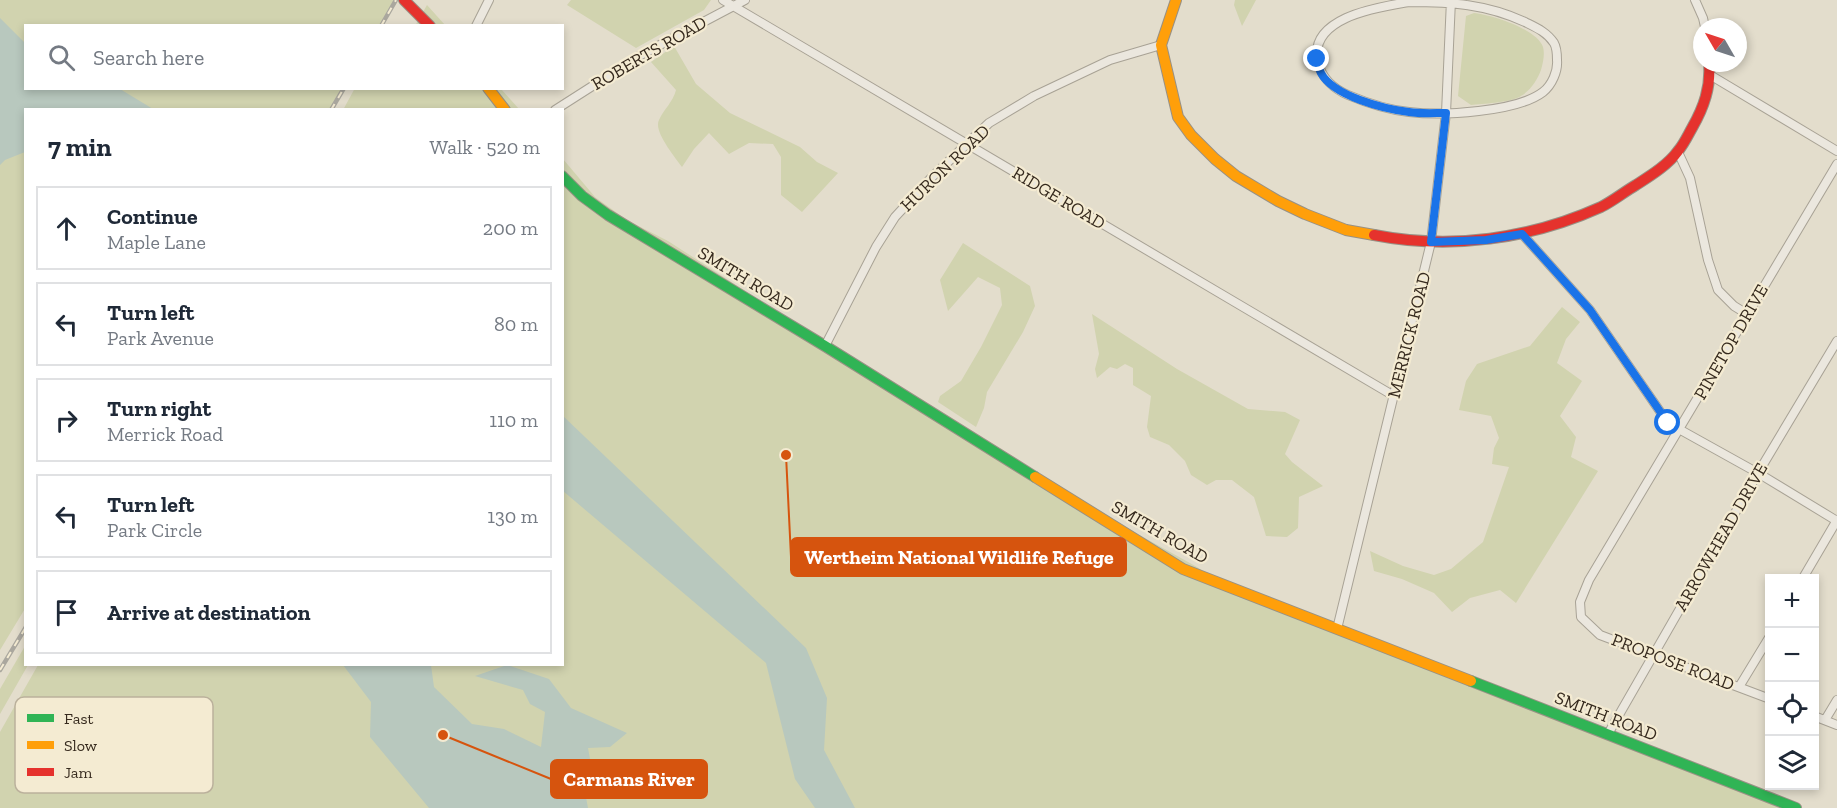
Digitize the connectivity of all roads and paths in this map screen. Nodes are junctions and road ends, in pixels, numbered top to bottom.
1 (404, 0) edge
2 (489, 0) edge
3 (723, 0) edge
4 (745, 0) edge
5 (1176, 0) edge
6 (1695, 0) edge
7 (1451, 1) edge
8 (733, 6) junction
9 (1703, 18) edge
10 (428, 24) edge
11 (477, 24) edge
12 (1161, 45) junction
13 (1710, 72) edge
14 (1710, 75) junction
15 (490, 90) edge
16 (503, 108) edge
17 (558, 108) edge
18 (1446, 113) junction
19 (968, 144) junction
20 (1837, 151) edge
21 (1678, 152) junction
22 (1837, 164) edge
23 (564, 178) edge
24 (1522, 234) junction
25 (1431, 242) junction
26 (1747, 314) junction
27 (1837, 341) edge
28 (825, 346) junction
29 (1394, 396) junction
30 (1679, 430) junction
31 (1758, 473) junction
32 (1837, 521) edge
33 (1806, 574) edge
34 (1581, 617) joint
35 (1337, 628) junction
36 (1765, 644) edge
37 (1652, 655) junction
38 (1739, 687) junction
39 (1765, 697) edge
40 (1837, 700) edge
41 (1819, 718) edge
42 (1825, 720) junction
43 (1837, 725) edge
44 (1608, 734) junction
45 (1796, 808) edge

1 - 10 street
2 - 11 street
3 - 8 street, RIDGE ROAD
4 - 8 street, ROBERTS ROAD
5 - 12 street
6 - 9 street
7 - 18 street, MERRICK ROAD
7 - 18 street
7 - 18 street
8 - 17 street, ROBERTS ROAD
8 - 19 street, RIDGE ROAD
12 - 19 street, HURON ROAD
12 - 25 street
13 - 14 street
14 - 20 street
14 - 21 street
15 - 16 street
18 - 25 street, MERRICK ROAD
19 - 28 street, HURON ROAD
19 - 29 street, RIDGE ROAD
21 - 24 street
21 - 26 street
22 - 26 street, PINETOP DRIVE
23 - 28 street, SMITH ROAD
24 - 25 street
24 - 30 street
25 - 29 street, MERRICK ROAD
26 - 30 street, PINETOP DRIVE
27 - 31 street, ARROWHEAD DRIVE
28 - 35 street, SMITH ROAD
29 - 35 street, MERRICK ROAD
30 - 31 street
30 - 34 street, PINETOP DRIVE
31 - 32 street
31 - 37 street, ARROWHEAD DRIVE
32 - 33 street
34 - 37 street, PROPOSE ROAD
35 - 44 street, SMITH ROAD
36 - 38 street
37 - 38 street, PROPOSE ROAD
37 - 44 street, ARROWHEAD DRIVE
38 - 39 street, PROPOSE ROAD
40 - 42 street
41 - 42 street
42 - 43 street
44 - 45 street, SMITH ROAD

